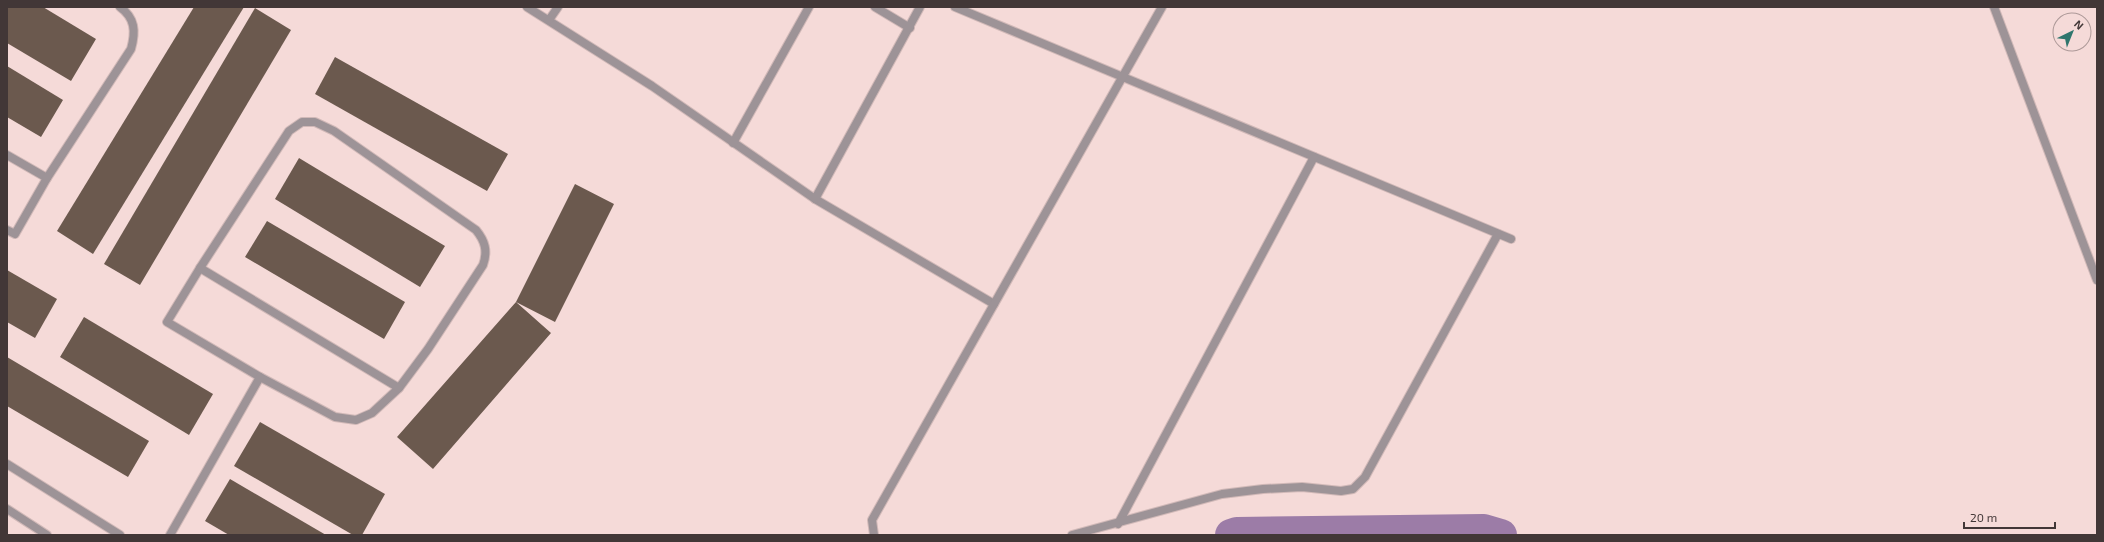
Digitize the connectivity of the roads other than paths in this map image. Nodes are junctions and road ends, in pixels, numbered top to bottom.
1 (120, 7) edge
2 (526, 7) edge
3 (558, 7) edge
4 (809, 7) edge
5 (875, 7) edge
6 (920, 7) edge
7 (955, 7) edge
8 (1162, 7) edge
9 (1994, 7) edge
10 (549, 20) junction
11 (910, 28) junction
12 (1123, 77) junction
13 (733, 143) junction
14 (7, 155) edge
15 (1314, 157) junction
16 (47, 178) junction
17 (815, 198) junction
18 (7, 230) edge
19 (1498, 234) junction
20 (1511, 239) dead end
21 (200, 268) junction
22 (2097, 280) edge
23 (994, 304) junction
24 (260, 377) junction
25 (399, 388) junction
26 (7, 464) edge
27 (7, 509) edge
28 (1118, 524) junction
29 (48, 535) edge
30 (120, 535) edge
31 (170, 535) edge
32 (874, 535) edge
33 (1072, 535) edge

1 - 16 street
2 - 10 street
3 - 10 street
4 - 13 street
5 - 11 street
6 - 11 street
7 - 12 street
8 - 12 street
9 - 22 street
10 - 13 street
11 - 17 street
12 - 15 street
12 - 23 street
13 - 17 street
14 - 16 street
15 - 19 street
15 - 28 street
16 - 18 street
17 - 23 street
19 - 20 street
19 - 28 street
21 - 24 street
21 - 25 street
21 - 25 street
23 - 32 street
24 - 25 street
24 - 31 street
26 - 30 street
27 - 29 street
28 - 33 street

